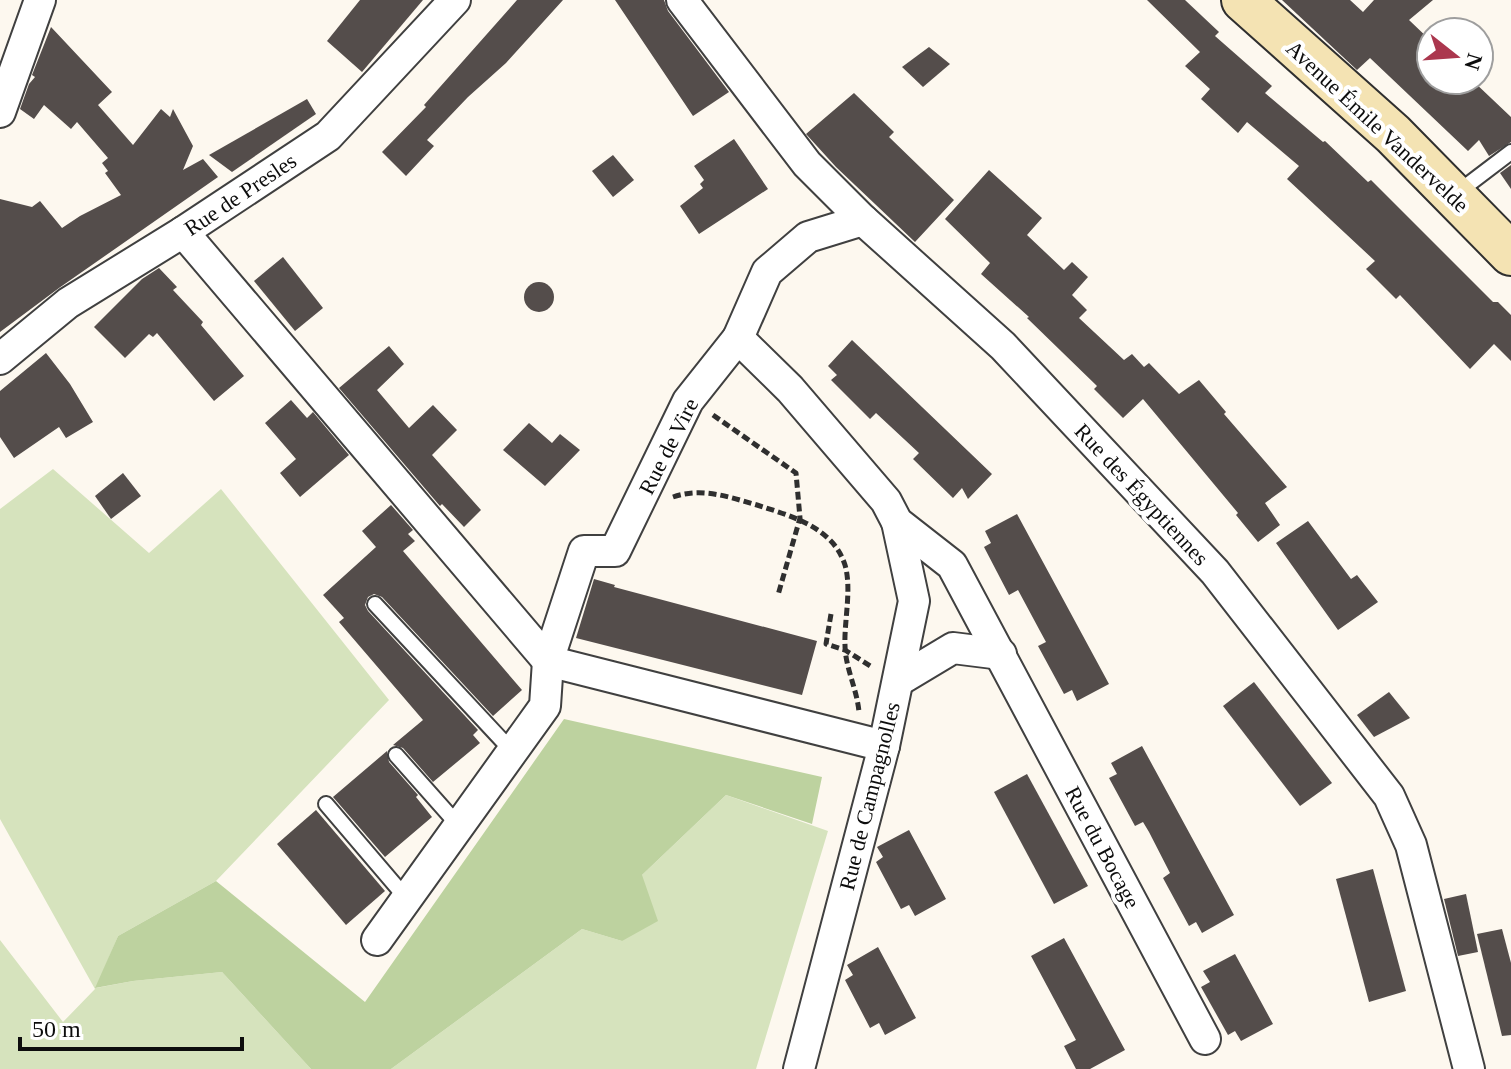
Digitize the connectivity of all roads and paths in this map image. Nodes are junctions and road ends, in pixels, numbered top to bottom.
1 (40, 0) edge
2 (455, 0) edge
3 (682, 0) edge
4 (1243, 0) edge
5 (0, 112) edge
6 (1511, 152) edge
7 (1453, 195) junction
8 (863, 220) junction
9 (183, 232) junction
10 (1511, 254) edge
11 (738, 338) junction
12 (0, 359) edge
13 (688, 401) junction
14 (643, 494) junction
15 (800, 518) junction
16 (897, 522) junction
17 (778, 595) dead end
18 (375, 604) dead end
19 (831, 614) dead end
20 (845, 650) junction
21 (1001, 654) junction
22 (548, 661) junction
23 (898, 681) junction
24 (873, 743) junction
25 (512, 751) junction
26 (396, 755) dead end
27 (326, 804) dead end
28 (459, 826) junction
29 (407, 899) junction
30 (377, 940) dead end
31 (1205, 1039) dead end
32 (799, 1069) edge
33 (1469, 1069) edge

1 - 5 street
2 - 9 street, Rue de Presles
3 - 8 street, Rue des Égyptiennes
4 - 7 main road, Avenue Émile Vandervelde
6 - 7 lane
7 - 10 main road, Avenue Émile Vandervelde
8 - 11 street, Rue de Vire
8 - 33 street, Rue des Égyptiennes
9 - 12 street, Rue de Presles
9 - 22 street
11 - 13 street, Rue de Vire
11 - 16 street, Rue du Bocage
13 - 14 street, Rue de Vire
13 - 15 path
14 - 15 path
14 - 22 street, Rue de Vire
15 - 17 path
15 - 20 path
16 - 21 street, Rue du Bocage
16 - 23 street, Rue de Campagnolles
18 - 25 lane
19 - 20 path
20 - 23 path
20 - 24 path
21 - 23 street
21 - 31 street, Rue du Bocage
22 - 24 street
22 - 25 street, Rue de Vire
23 - 24 street, Rue de Campagnolles
24 - 32 street, Rue de Campagnolles
25 - 28 street, Rue de Vire
26 - 28 lane
27 - 29 lane
28 - 29 street, Rue de Vire
29 - 30 street, Rue de Vire

